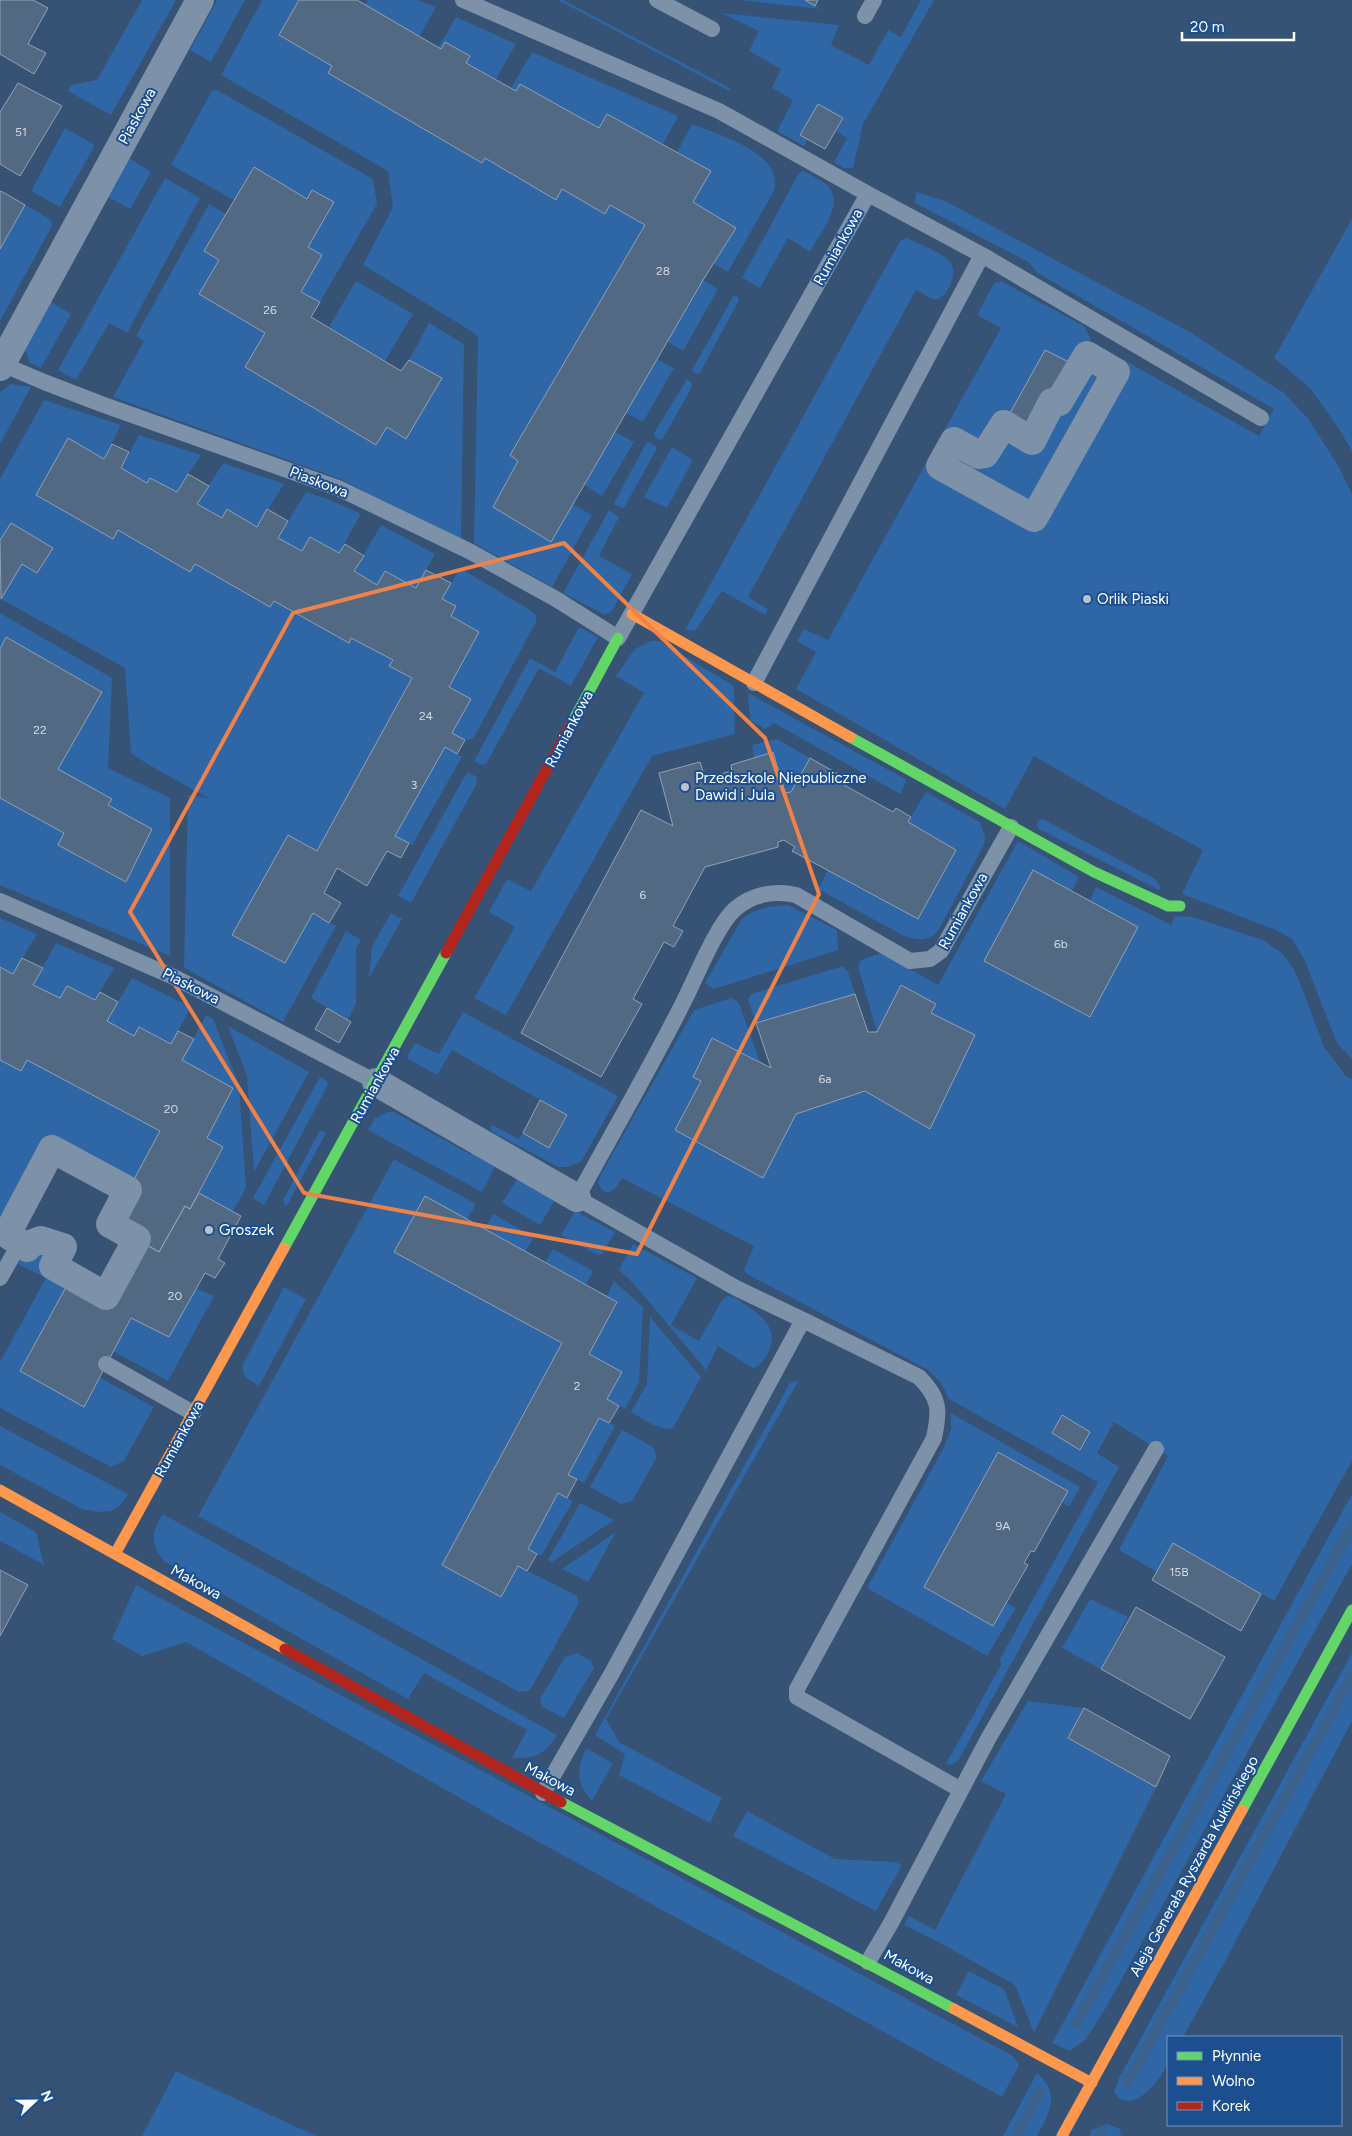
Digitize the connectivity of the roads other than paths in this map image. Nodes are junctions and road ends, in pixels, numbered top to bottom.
1 (200, 0) edge
2 (463, 0) edge
3 (657, 0) edge
4 (874, 0) edge
5 (865, 16) dead end
6 (712, 29) dead end
7 (868, 194) junction
8 (982, 255) junction
9 (1101, 364) joint
10 (1, 365) edge
11 (1262, 418) dead end
12 (632, 614) junction
13 (618, 638) junction
14 (754, 684) junction
15 (1011, 826) junction
16 (0, 901) edge
17 (1180, 906) dead end
18 (376, 1082) junction
19 (577, 1198) junction
20 (20, 1243) junction
21 (0, 1278) edge
22 (803, 1320) junction
23 (106, 1364) dead end
24 (193, 1413) junction
25 (1156, 1449) dead end
26 (0, 1490) edge
27 (115, 1554) junction
28 (1352, 1610) edge
29 (961, 1790) junction
30 (543, 1793) junction
31 (868, 1962) junction
32 (1092, 2083) junction
33 (1062, 2136) edge

1 - 10 street, Piaskowa
2 - 7 lane, Rumiankowa
3 - 6 lane
4 - 5 lane
7 - 8 lane
7 - 12 lane, Rumiankowa
8 - 11 lane
8 - 14 lane
9 - 9 street
10 - 13 lane, Piaskowa
12 - 13 lane, Rumiankowa
12 - 14 street
13 - 18 street, Rumiankowa
14 - 15 street
15 - 17 street
15 - 19 lane, Rumiankowa
16 - 18 lane, Piaskowa
18 - 19 street
18 - 24 street, Rumiankowa
19 - 22 lane
20 - 20 street
20 - 21 lane
22 - 29 lane
22 - 30 lane
23 - 24 lane
24 - 27 street, Rumiankowa
25 - 29 lane
26 - 27 street, Makowa
27 - 30 street, Makowa
28 - 32 street, Aleja Generała Ryszarda Kuklińskiego
29 - 31 lane
30 - 31 street, Makowa
31 - 32 street, Makowa
32 - 33 street, Aleja Generała Ryszarda Kuklińskiego

